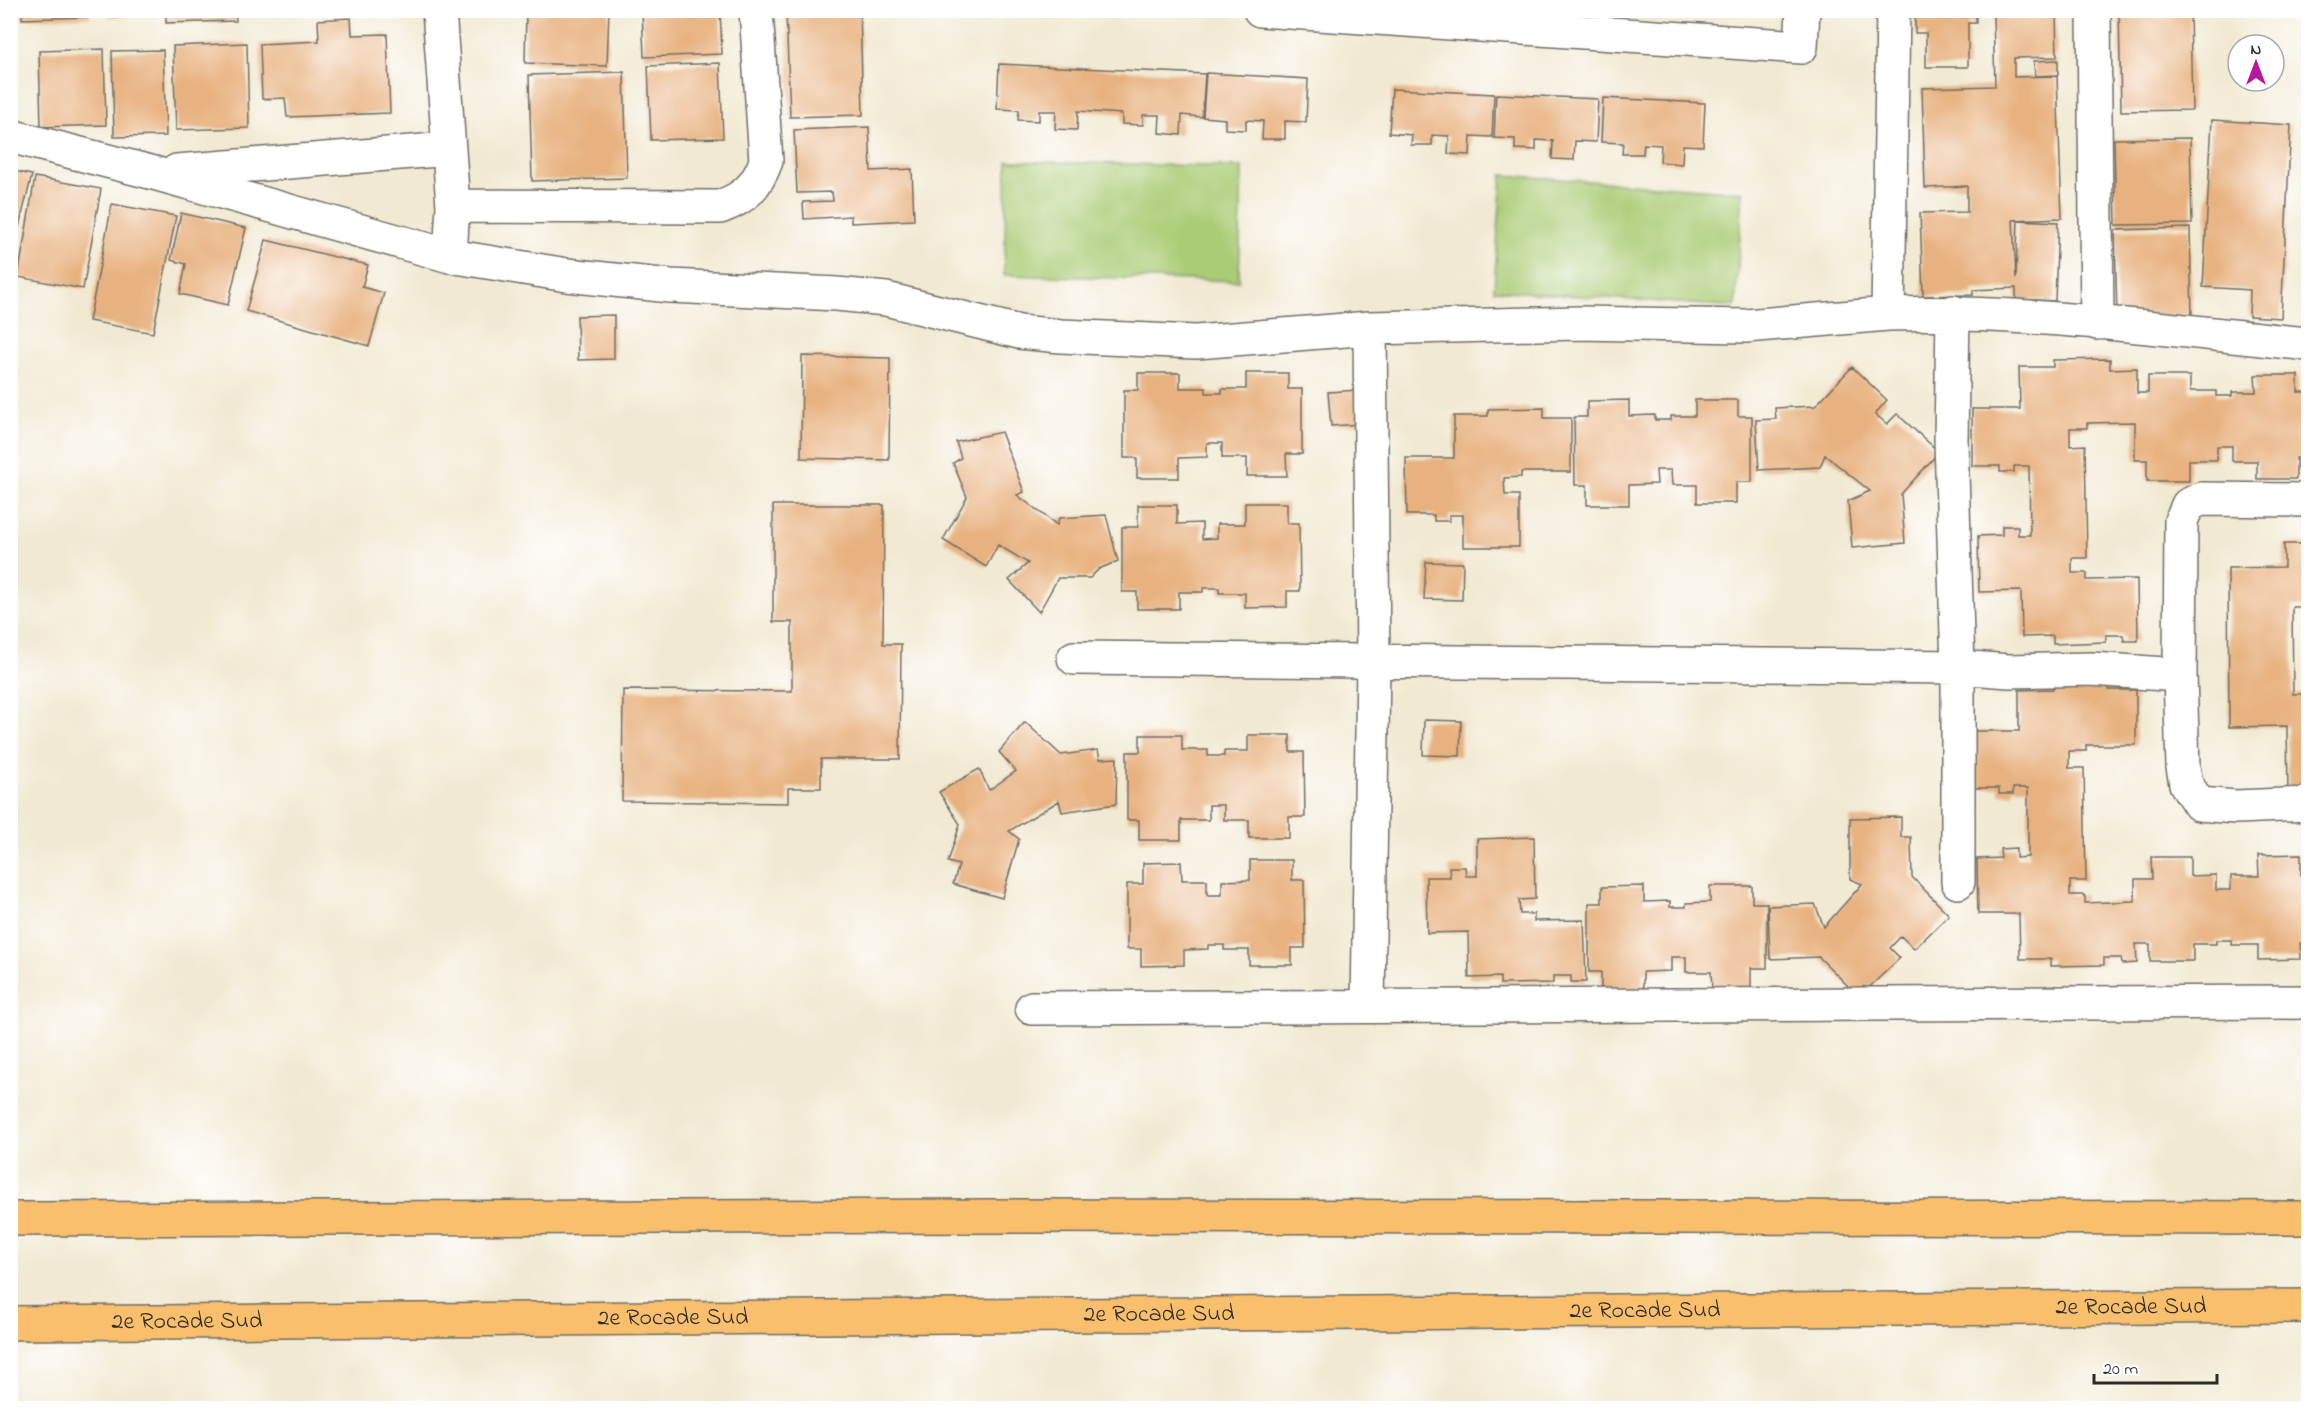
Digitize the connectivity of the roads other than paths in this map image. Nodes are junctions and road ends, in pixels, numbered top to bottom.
1 (439, 10) edge
2 (756, 10) edge
3 (1260, 10) edge
4 (1803, 10) edge
5 (1893, 10) edge
6 (2094, 10) edge
7 (1385, 15) edge
8 (10, 136) edge
9 (449, 149) junction
10 (154, 173) junction
11 (453, 206) junction
12 (450, 256) junction
13 (1953, 312) junction
14 (1888, 314) junction
15 (2097, 323) junction
16 (1370, 328) junction
17 (2308, 344) edge
18 (2308, 500) edge
19 (1074, 658) dead end
20 (1373, 663) junction
21 (1958, 667) junction
22 (2180, 675) junction
23 (2308, 804) edge
24 (1958, 882) dead end
25 (2308, 1002) edge
26 (1368, 1006) junction
27 (1032, 1008) dead end
28 (2308, 1218) edge
29 (10, 1219) edge
30 (2308, 1306) edge
31 (10, 1323) edge

1 - 9 street
2 - 11 street
3 - 7 street
4 - 7 street
5 - 14 street
6 - 15 street
8 - 10 street
9 - 10 street
9 - 11 street
10 - 12 street
11 - 12 street
12 - 16 street
13 - 14 street
13 - 15 street
13 - 21 street
14 - 16 street
15 - 17 street
16 - 20 street
18 - 22 street
19 - 20 street
20 - 21 street
20 - 26 street
21 - 22 street
21 - 24 street
22 - 23 street
25 - 26 street
26 - 27 street
28 - 29 highway
30 - 31 highway, 2e Rocade Sud

